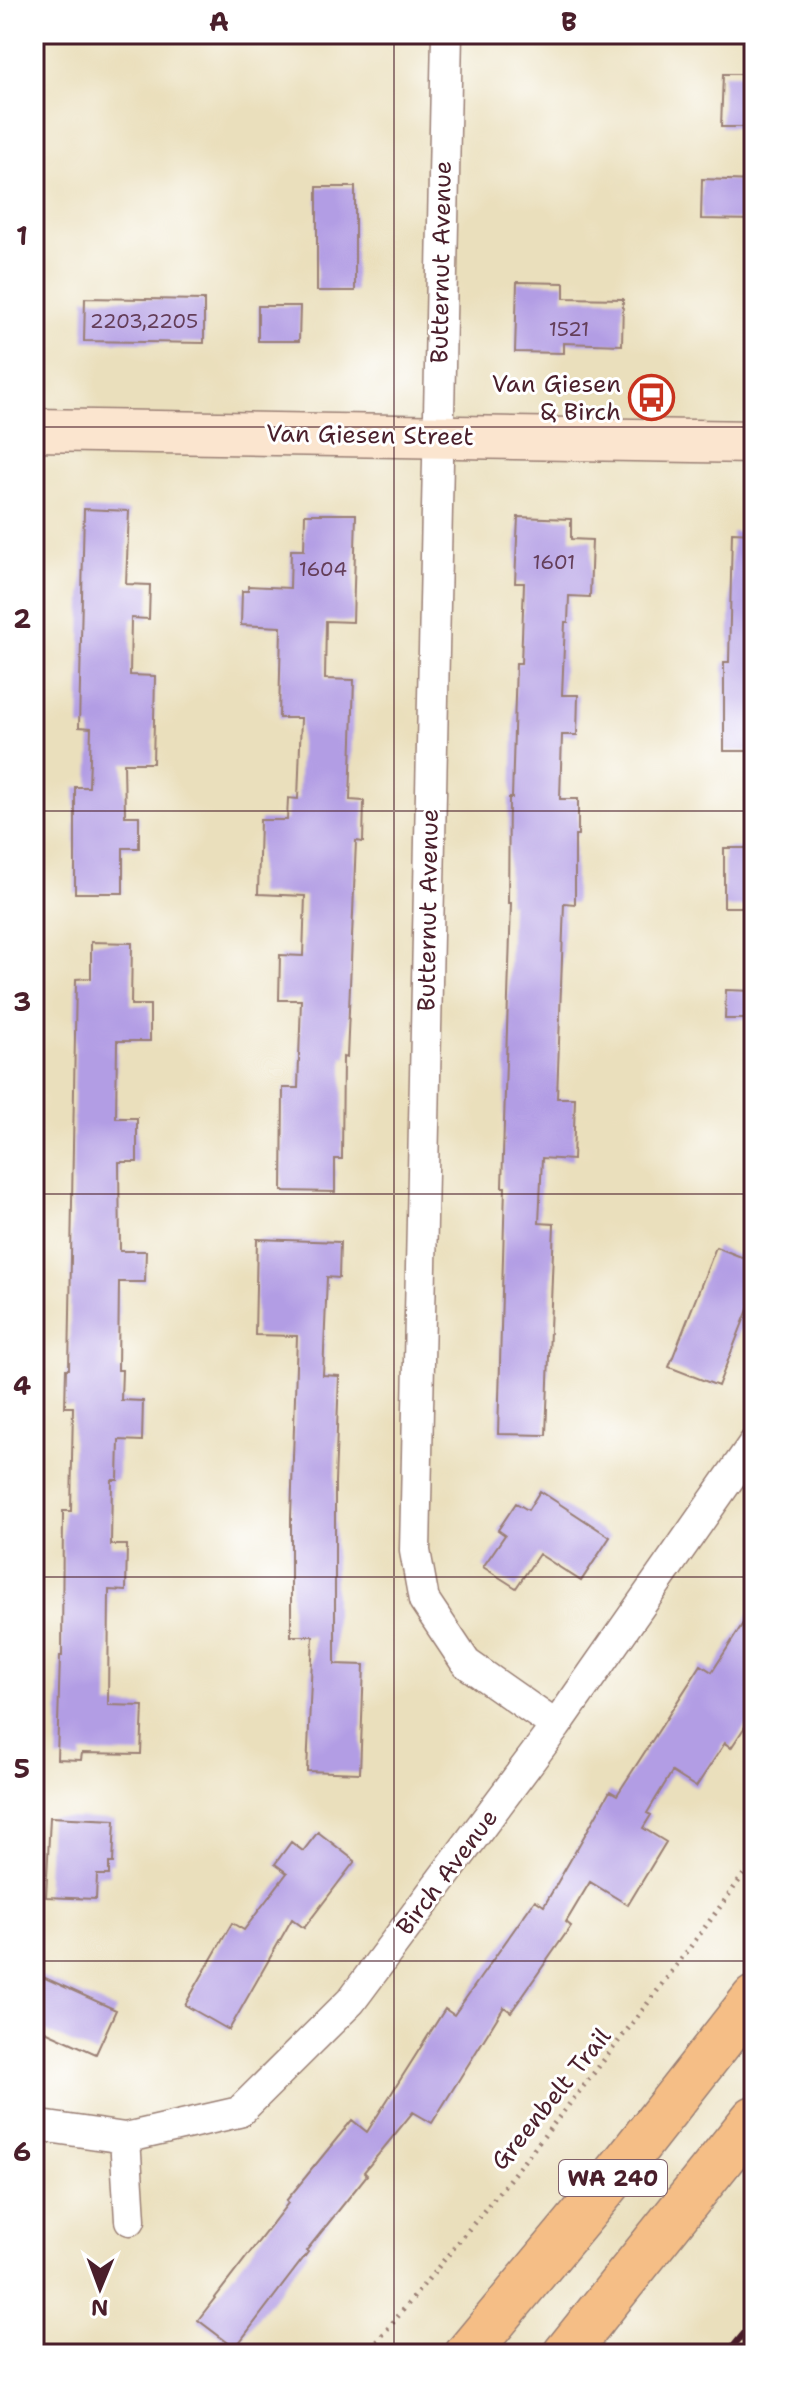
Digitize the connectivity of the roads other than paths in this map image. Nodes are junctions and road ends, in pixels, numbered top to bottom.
1 (447, 34) edge
2 (34, 430) edge
3 (437, 436) junction
4 (754, 442) edge
5 (754, 1443) edge
6 (556, 1726) junction
7 (754, 1998) edge
8 (754, 2118) edge
9 (34, 2125) edge
10 (125, 2138) junction
11 (130, 2220) dead end
12 (467, 2354) edge
13 (565, 2354) edge

1 - 3 street, Butternut Avenue
2 - 3 main road, Van Giesen Street
3 - 4 main road, Van Giesen Street
3 - 6 street, Butternut Avenue
5 - 6 street, Birch Avenue
6 - 10 street, Birch Avenue
7 - 12 highway, WA 240
8 - 13 highway, WA 240
9 - 10 street, Birch Avenue
10 - 11 street

